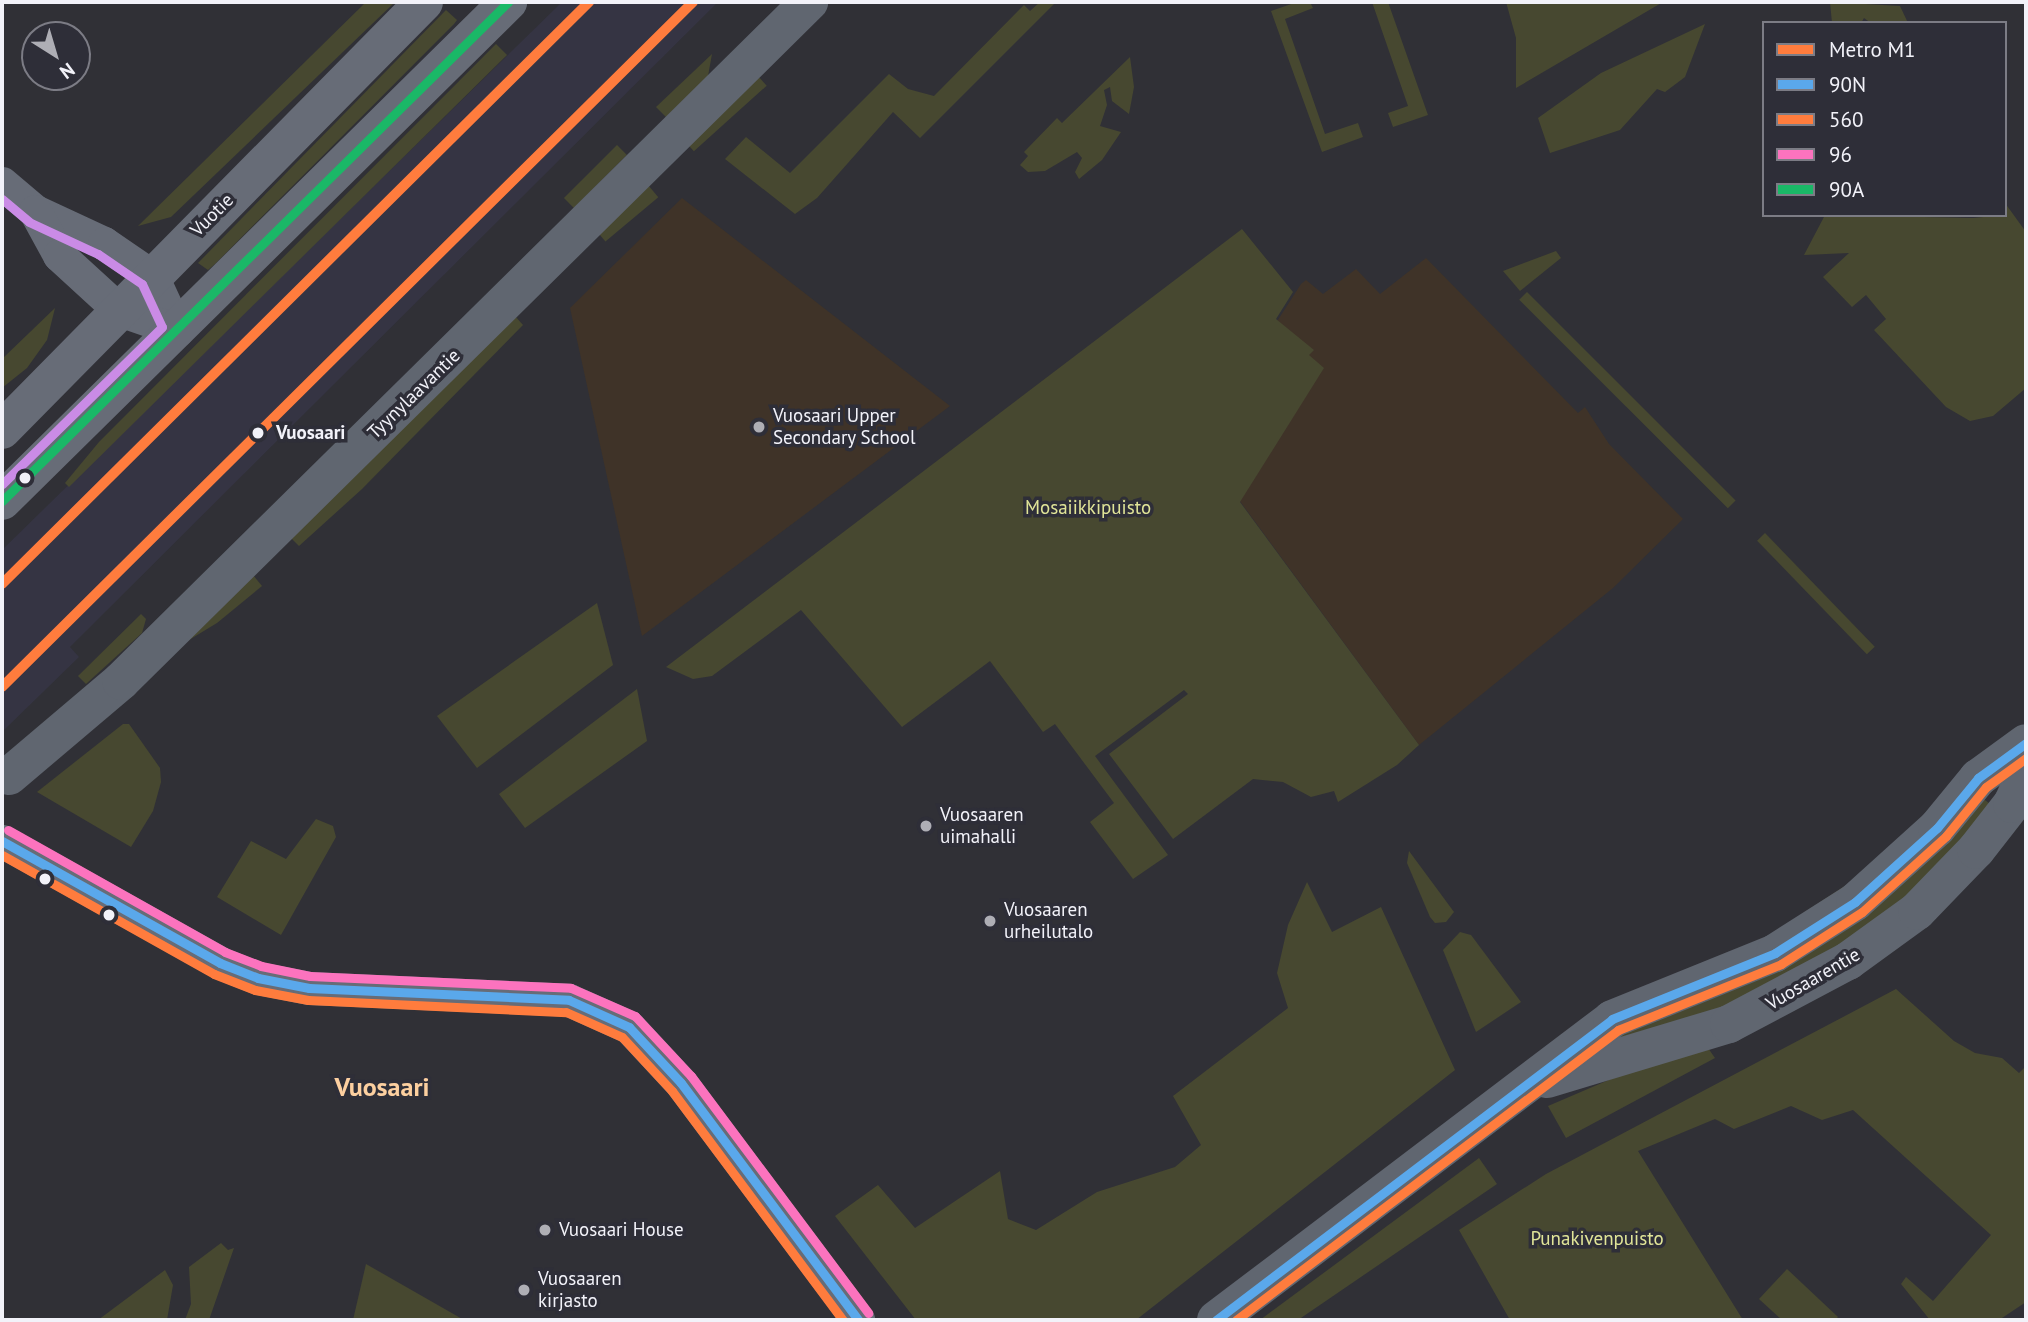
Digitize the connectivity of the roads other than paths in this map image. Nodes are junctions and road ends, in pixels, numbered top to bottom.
1 (424, 2) edge
2 (508, 2) edge
3 (809, 2) edge
4 (2, 183) edge
5 (35, 211) junction
6 (152, 276) junction
7 (119, 310) junction
8 (177, 330) junction
9 (2, 430) edge
10 (2, 501) edge
11 (2026, 743) edge
12 (2026, 774) edge
13 (9, 776) dead end
14 (2, 841) edge
15 (1532, 1084) junction
16 (858, 1320) edge
17 (1216, 1320) edge

1 - 6 main road, Vuotie
2 - 8 main road
3 - 13 street, Tyynylaavantie
4 - 5 street
5 - 6 street
5 - 7 street
6 - 7 main road, Vuotie
6 - 8 street
7 - 8 street
7 - 9 main road, Vuotie
8 - 10 main road
11 - 15 street, Vuosaarentie
12 - 15 street, Vuosaarentie
14 - 16 street
15 - 17 street, Vuosaarentie

